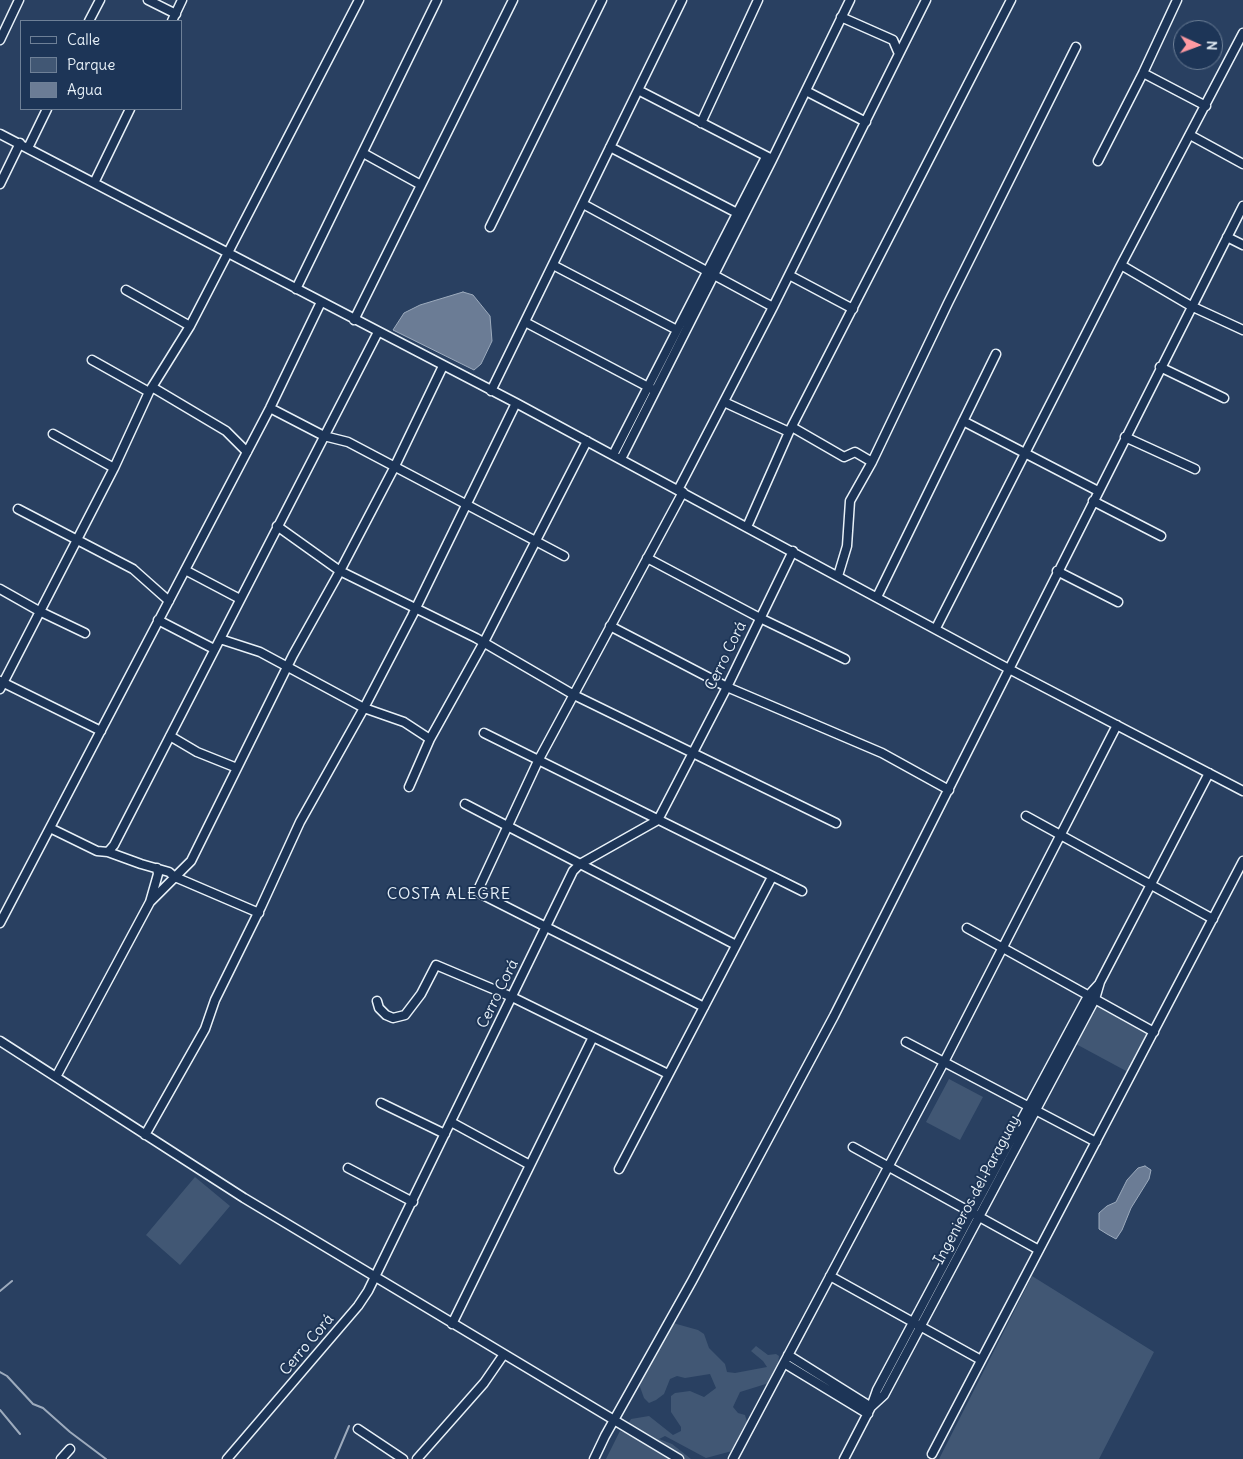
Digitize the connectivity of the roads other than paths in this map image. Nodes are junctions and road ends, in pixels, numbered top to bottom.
1 (19, 0) edge
2 (100, 0) edge
3 (148, 0) edge
4 (182, 0) edge
5 (359, 0) edge
6 (437, 0) edge
7 (513, 0) edge
8 (602, 0) edge
9 (682, 0) edge
10 (758, 0) edge
11 (850, 0) edge
12 (926, 0) edge
13 (1011, 0) edge
14 (1177, 0) edge
15 (841, 17) junction
16 (174, 18) edge
17 (90, 20) edge
18 (1243, 33) edge
19 (0, 40) edge
20 (1076, 47) dead end
21 (899, 54) junction
22 (1143, 73) junction
23 (638, 90) junction
24 (806, 91) junction
25 (1206, 106) junction
26 (47, 110) edge
27 (130, 110) edge
28 (866, 122) junction
29 (701, 123) junction
30 (0, 134) edge
31 (1190, 135) junction
32 (20, 143) junction
33 (610, 147) junction
34 (28, 148) junction
35 (362, 153) junction
36 (769, 158) junction
37 (1098, 161) dead end
38 (1243, 164) edge
39 (94, 183) junction
40 (0, 184) edge
41 (421, 185) junction
42 (583, 204) junction
43 (1243, 206) edge
44 (737, 213) junction
45 (490, 228) dead end
46 (1227, 237) junction
47 (1243, 245) edge
48 (228, 254) junction
49 (553, 265) junction
50 (1121, 265) junction
51 (711, 273) junction
52 (790, 275) junction
53 (296, 289) junction
54 (126, 290) dead end
55 (321, 302) junction
56 (1191, 306) junction
57 (773, 307) junction
58 (853, 309) junction
59 (354, 320) junction
60 (525, 322) junction
61 (190, 326) junction
62 (676, 330) junction
63 (1243, 330) edge
64 (378, 332) junction
65 (996, 354) dead end
66 (92, 360) dead end
67 (443, 366) junction
68 (1160, 367) junction
69 (651, 388) junction
70 (150, 390) junction
71 (492, 391) junction
72 (1224, 398) dead end
73 (724, 402) junction
74 (516, 403) junction
75 (270, 408) junction
76 (963, 421) junction
77 (791, 430) junction
78 (53, 434) dead end
79 (324, 436) junction
80 (1125, 437) junction
81 (587, 441) junction
82 (247, 452) junction
83 (1025, 453) junction
84 (613, 455) junction
85 (621, 459) junction
86 (872, 462) junction
87 (114, 468) junction
88 (394, 468) junction
89 (1195, 469) dead end
90 (680, 491) junction
91 (1098, 491) junction
92 (1093, 501) junction
93 (466, 506) junction
94 (18, 509) dead end
95 (278, 526) junction
96 (747, 527) junction
97 (1161, 536) dead end
98 (76, 541) junction
99 (536, 541) junction
100 (793, 551) junction
101 (564, 556) dead end
102 (647, 558) junction
103 (185, 570) junction
104 (340, 571) junction
105 (1058, 571) junction
106 (838, 576) junction
107 (0, 589) edge
108 (877, 597) junction
109 (240, 599) junction
110 (169, 601) junction
111 (1118, 602) dead end
112 (416, 608) junction
113 (39, 611) junction
114 (760, 618) junction
115 (158, 620) junction
116 (610, 626) junction
117 (936, 628) junction
118 (85, 633) dead end
119 (220, 639) junction
120 (484, 642) junction
121 (214, 649) junction
122 (845, 659) dead end
123 (287, 667) junction
124 (1009, 668) junction
125 (1, 684) edge
126 (727, 687) junction
127 (574, 695) junction
128 (364, 708) junction
129 (1116, 725) junction
130 (101, 731) junction
131 (484, 733) dead end
132 (170, 736) junction
133 (430, 739) junction
134 (693, 753) junction
135 (538, 761) junction
136 (237, 768) junction
137 (1209, 773) junction
138 (409, 787) dead end
139 (949, 790) junction
140 (1243, 790) edge
141 (465, 804) dead end
142 (1026, 816) dead end
143 (658, 820) junction
144 (836, 823) dead end
145 (510, 826) junction
146 (50, 828) junction
147 (1060, 835) junction
148 (108, 852) junction
149 (1243, 861) edge
150 (580, 864) junction
151 (157, 868) junction
152 (175, 877) junction
153 (772, 877) junction
154 (1151, 885) junction
155 (802, 891) dead end
156 (150, 902) junction
157 (259, 913) junction
158 (1213, 919) junction
159 (0, 923) edge
160 (545, 928) junction
161 (966, 928) dead end
162 (736, 945) junction
163 (1002, 948) junction
164 (512, 997) junction
165 (1092, 998) junction
166 (377, 1001) dead end
167 (704, 1007) junction
168 (1154, 1032) junction
169 (593, 1037) junction
170 (0, 1042) edge
171 (906, 1042) dead end
172 (944, 1062) junction
173 (668, 1074) junction
174 (56, 1076) junction
175 (381, 1103) dead end
176 (1032, 1109) junction
177 (451, 1122) junction
178 (146, 1134) junction
179 (445, 1134) junction
180 (1096, 1142) junction
181 (853, 1147) dead end
182 (530, 1165) junction
183 (888, 1166) junction
184 (348, 1168) dead end
185 (619, 1169) dead end
186 (412, 1202) junction
187 (976, 1214) junction
188 (1039, 1250) junction
189 (830, 1276) junction
190 (376, 1277) junction
191 (452, 1324) junction
192 (917, 1324) junction
193 (504, 1354) junction
194 (788, 1355) junction
195 (981, 1360) junction
196 (784, 1363) junction
197 (870, 1410) junction
198 (613, 1420) junction
199 (358, 1429) dead end
200 (605, 1436) junction
201 (70, 1449) dead end
202 (932, 1454) dead end
203 (61, 1459) edge
204 (227, 1459) edge
205 (403, 1459) edge
206 (417, 1459) edge
207 (586, 1459) edge
208 (594, 1459) edge
209 (678, 1459) edge
210 (733, 1459) edge
211 (844, 1459) edge

1 - 19 street
2 - 17 street
3 - 16 street
4 - 16 street
5 - 48 street
6 - 35 street
7 - 41 street
8 - 45 street
9 - 23 street
10 - 29 street
11 - 15 street
12 - 21 street
13 - 58 street
14 - 22 street
15 - 21 street
15 - 24 street
18 - 25 street
20 - 86 street
21 - 28 street
22 - 25 street
22 - 37 street
23 - 29 street
23 - 33 street
24 - 28 street
24 - 36 street
25 - 31 street
26 - 34 street
27 - 39 street
28 - 52 street
29 - 36 street
30 - 32 street
31 - 38 street
31 - 50 street
32 - 34 street
32 - 40 street
33 - 42 street
33 - 44 street
34 - 39 street
35 - 41 street
35 - 53 street
36 - 44 street
36 - 51 street
39 - 48 street
41 - 59 street
42 - 49 street
42 - 51 street
43 - 46 street
44 - 51 street
46 - 47 street
46 - 56 street
48 - 53 street
48 - 61 street
49 - 60 street
49 - 62 street
50 - 56 street
50 - 83 street
51 - 57 street
51 - 62 street
51 - 69 street
52 - 57 street
52 - 58 street
53 - 55 street
54 - 61 street
55 - 59 street
55 - 75 street
56 - 63 street
56 - 68 street
57 - 73 street
58 - 77 street
59 - 64 street
60 - 69 street
60 - 71 street
61 - 70 street
62 - 69 street
64 - 67 street
64 - 79 street
65 - 76 street
66 - 70 street
67 - 71 street
67 - 88 street
68 - 72 street
68 - 80 street
69 - 84 street
69 - 85 street
70 - 82 street
70 - 87 street
71 - 74 street
73 - 77 street
73 - 90 street
74 - 81 street
74 - 93 street
75 - 79 street
75 - 82 street
76 - 83 street
76 - 108 street
77 - 86 street
77 - 96 street
78 - 87 street
79 - 88 street
79 - 95 street
80 - 89 street
80 - 91 street
81 - 84 street
81 - 99 street
82 - 103 street
83 - 91 street
83 - 117 street
84 - 85 street
85 - 90 street
86 - 106 street
87 - 98 street
88 - 93 street
88 - 104 street
90 - 96 street
90 - 102 street
91 - 92 street
92 - 97 street
92 - 105 street
93 - 99 street
93 - 112 street
94 - 98 street
95 - 104 street
95 - 109 street
96 - 100 street
98 - 110 street
98 - 113 street
99 - 101 street
99 - 120 street
100 - 106 street
100 - 114 street, Cerro Corá
102 - 114 street
102 - 116 street
103 - 109 street
103 - 110 street
104 - 112 street
104 - 123 street
105 - 111 street
105 - 124 street
106 - 108 street
107 - 113 street
108 - 117 street
109 - 119 street
110 - 115 street
112 - 120 street
112 - 128 street
113 - 118 street
113 - 125 street
114 - 122 street
114 - 126 street, Cerro Corá
115 - 121 street
115 - 130 street
116 - 126 street
116 - 127 street
117 - 124 street
119 - 121 street
119 - 123 street
120 - 127 street
120 - 133 street
121 - 132 street
123 - 128 street
123 - 136 street
124 - 129 street
124 - 139 street
125 - 130 street
126 - 134 street, Cerro Corá
126 - 139 street
127 - 134 street
127 - 135 street
128 - 133 street
128 - 157 street
129 - 137 street
129 - 147 street
130 - 146 street
131 - 135 street
132 - 136 street
132 - 148 street
133 - 138 street
134 - 143 street, Cerro Corá
134 - 144 street
135 - 143 street
135 - 145 street
136 - 152 street
137 - 140 street
137 - 154 street, Ingenieros del Paraguay
139 - 198 street
141 - 145 street
142 - 147 street
143 - 150 street, Cerro Corá
143 - 153 street
145 - 150 street
145 - 160 street
146 - 148 street
146 - 159 street
147 - 154 street
147 - 163 street
148 - 151 street
149 - 158 street
150 - 160 street, Cerro Corá
150 - 162 street
151 - 152 street
151 - 156 street
152 - 156 street
152 - 157 street
153 - 155 street
153 - 162 street
154 - 158 street
154 - 165 street, Ingenieros del Paraguay
156 - 174 street
157 - 178 street
158 - 168 street
160 - 164 street, Cerro Corá
160 - 167 street
161 - 163 street
162 - 167 street
163 - 165 street
163 - 172 street
164 - 166 street
164 - 169 street
164 - 177 street, Cerro Corá
165 - 168 street
165 - 176 street, Ingenieros del Paraguay
167 - 173 street
168 - 180 street
169 - 173 street
169 - 182 street
170 - 174 street
171 - 172 street
172 - 176 street
172 - 183 street
173 - 185 street
174 - 178 street
175 - 179 street
176 - 180 street
176 - 187 street, Ingenieros del Paraguay
177 - 179 street, Cerro Corá
177 - 182 street
178 - 190 street
179 - 186 street, Cerro Corá
180 - 188 street
181 - 183 street
182 - 191 street
183 - 187 street
183 - 189 street
184 - 186 street
186 - 190 street, Cerro Corá
187 - 188 street
187 - 192 street, Ingenieros del Paraguay
188 - 195 street
189 - 192 street
189 - 194 street
190 - 191 street
190 - 204 street, Cerro Corá
191 - 193 street
192 - 195 street
192 - 197 street, Ingenieros del Paraguay
193 - 198 street
193 - 206 street
194 - 196 street
194 - 197 street
195 - 202 street
196 - 197 street
196 - 210 street
197 - 211 street, Ingenieros del Paraguay
198 - 200 street
198 - 209 street
199 - 205 street
200 - 207 street
200 - 208 street
201 - 203 street

